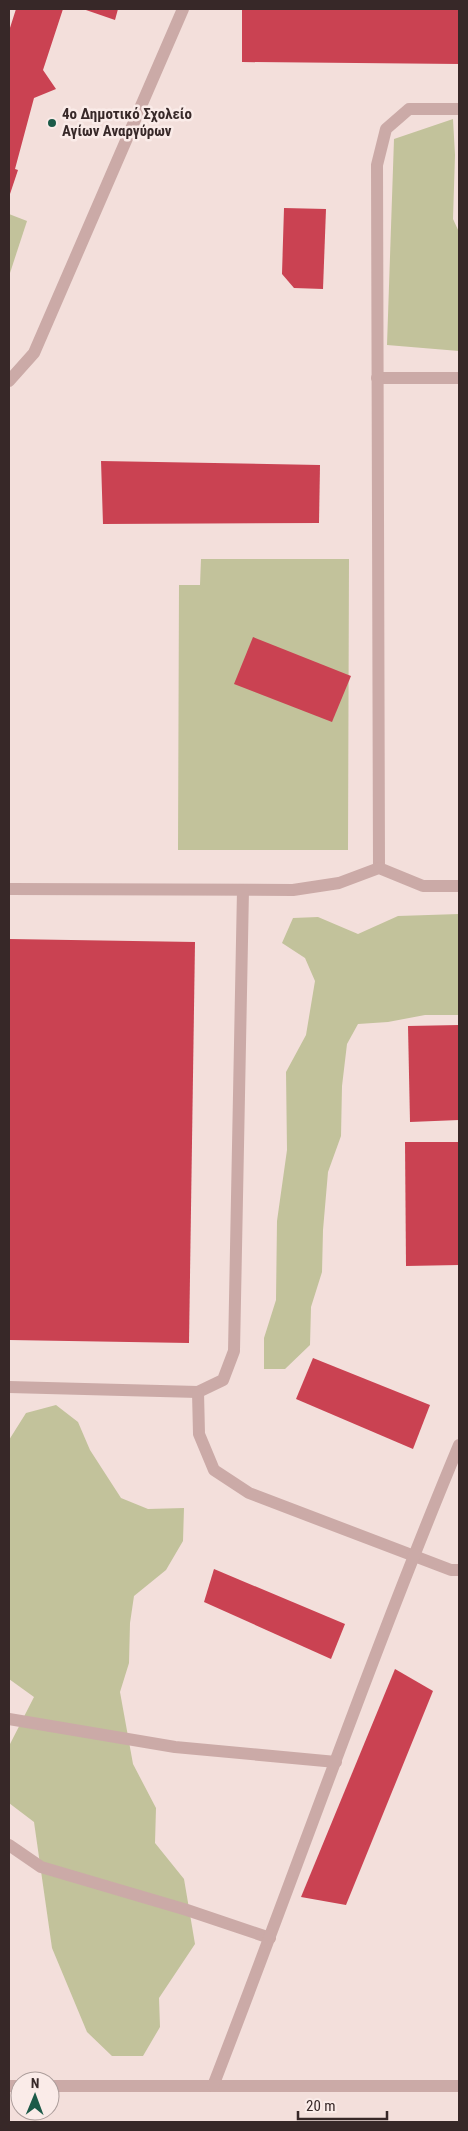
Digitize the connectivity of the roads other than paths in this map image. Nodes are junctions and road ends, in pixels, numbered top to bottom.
1 (183, 9) edge
2 (459, 109) edge
3 (377, 378) junction
4 (459, 378) edge
5 (9, 381) edge
6 (379, 868) junction
7 (459, 886) edge
8 (9, 889) edge
9 (242, 890) junction
10 (9, 1387) edge
11 (198, 1392) junction
12 (459, 1444) edge
13 (414, 1554) junction
14 (459, 1570) edge
15 (9, 1719) edge
16 (336, 1762) junction
17 (9, 1845) edge
18 (270, 1938) junction
19 (60, 2086) edge
20 (213, 2086) junction
21 (459, 2086) edge

1 - 5 lane
2 - 3 lane
3 - 4 lane
3 - 6 lane
6 - 7 lane
6 - 9 lane
8 - 9 lane
9 - 11 lane
10 - 11 lane
11 - 13 lane
12 - 13 lane
13 - 14 lane
13 - 16 lane
15 - 16 lane
16 - 18 lane
17 - 18 lane
18 - 20 lane
19 - 20 lane
20 - 21 lane

